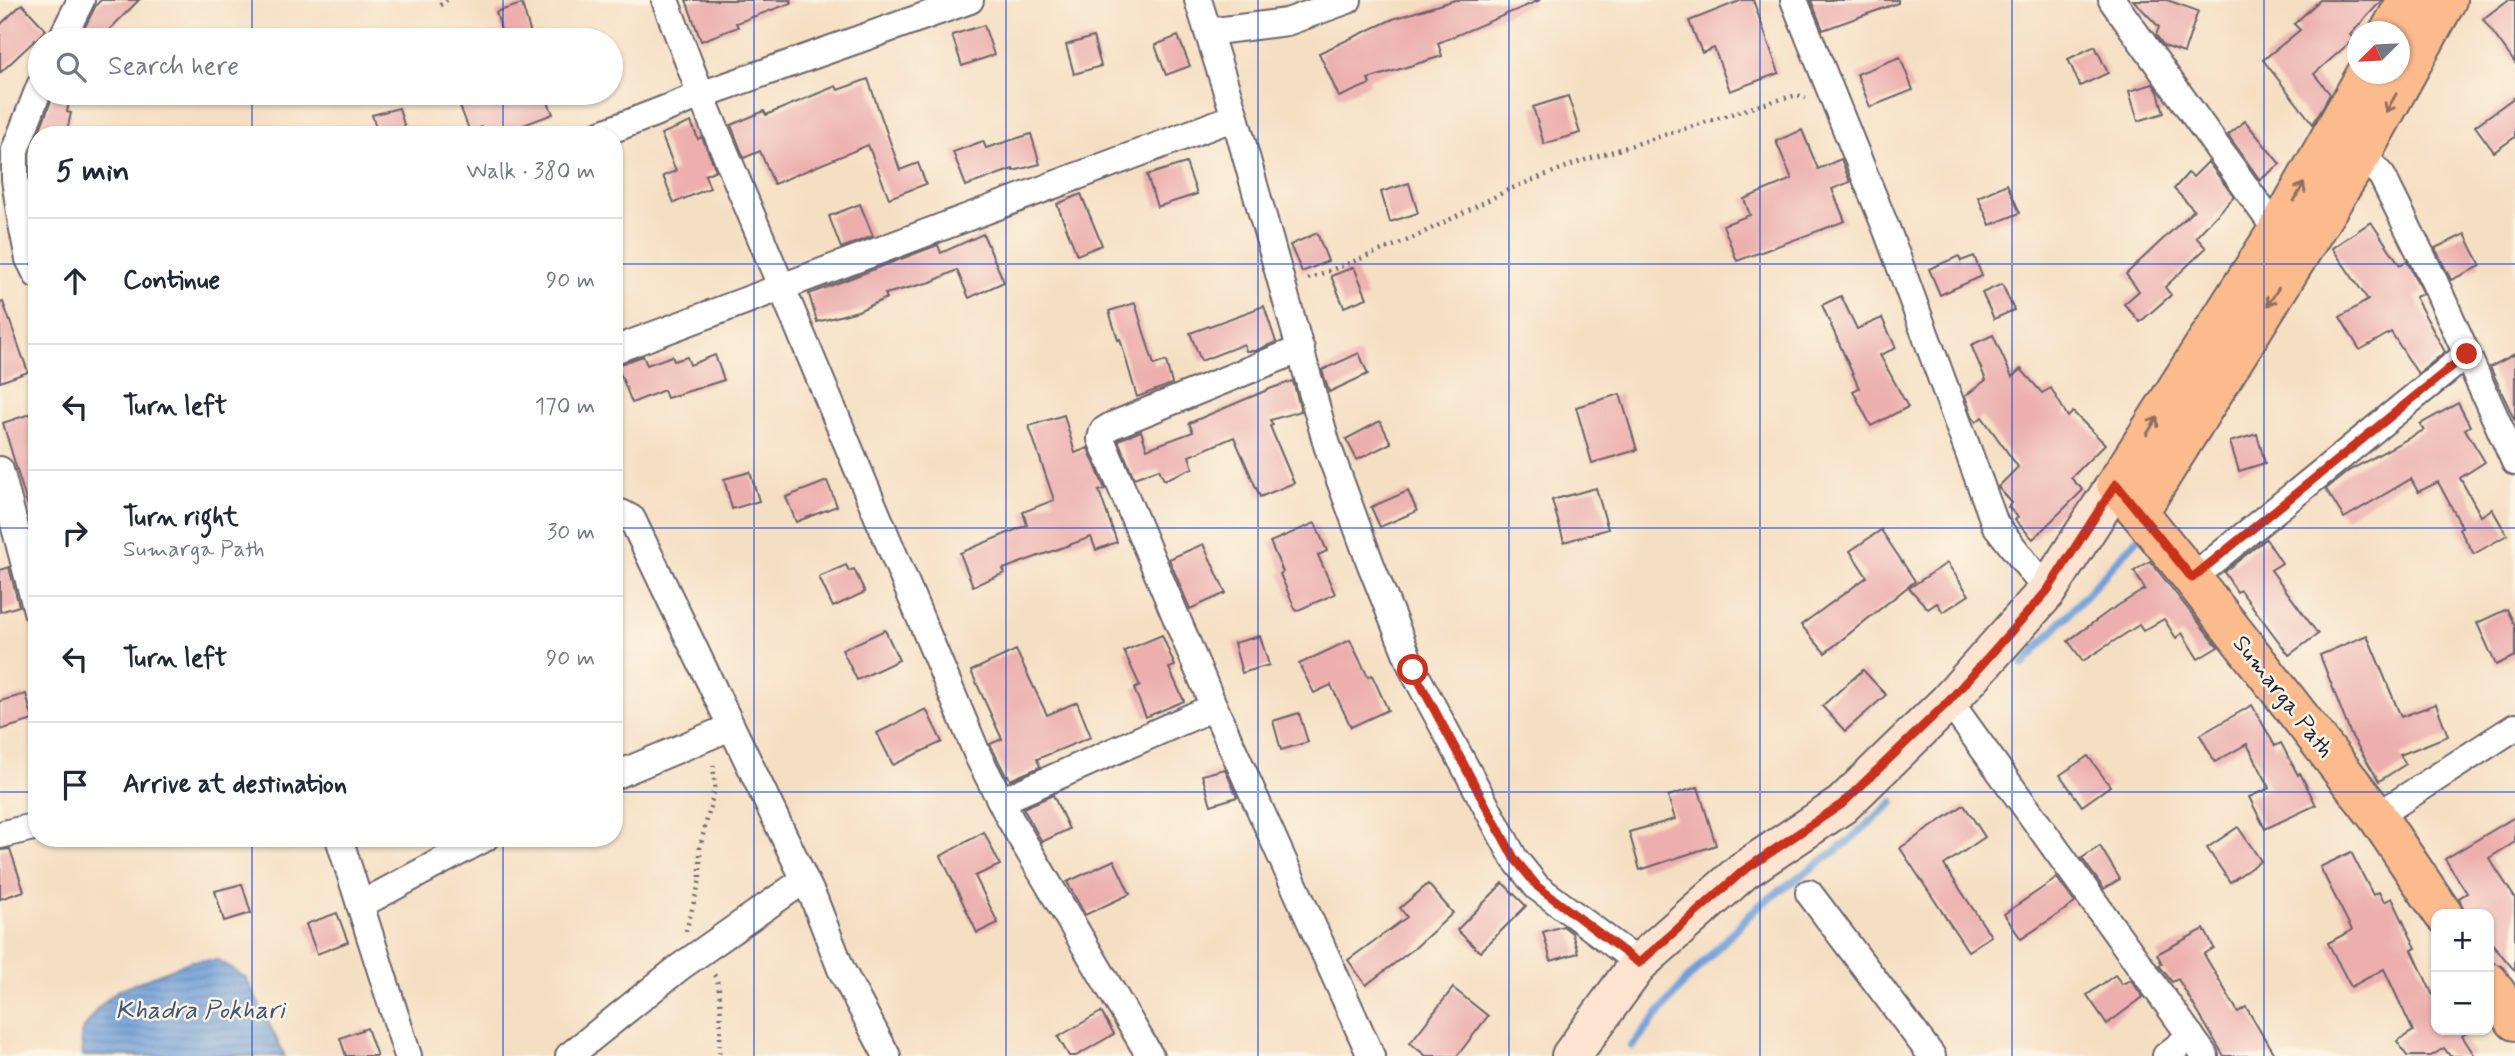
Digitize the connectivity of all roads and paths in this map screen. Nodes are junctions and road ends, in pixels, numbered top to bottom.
1 (81, 0) edge
2 (447, 0) edge
3 (665, 0) edge
4 (971, 0) edge
5 (1198, 0) edge
6 (1348, 0) edge
7 (2112, 0) edge
8 (2407, 0) edge
9 (2447, 0) edge
10 (1796, 1) edge
11 (440, 5) dead end
12 (2395, 21) edge
13 (67, 28) edge
14 (1209, 32) junction
15 (2360, 84) edge
16 (701, 95) junction
17 (1835, 101) junction
18 (33, 105) edge
19 (1236, 117) junction
20 (621, 126) edge
21 (2362, 155) junction
22 (2277, 231) junction
23 (28, 255) edge
24 (781, 285) junction
25 (1284, 288) junction
26 (623, 346) edge
27 (1301, 349) junction
28 (2467, 354) junction
29 (2515, 462) edge
30 (0, 470) edge
31 (2127, 498) junction
32 (623, 514) edge
33 (19, 549) edge
34 (2192, 578) junction
35 (28, 580) edge
36 (2047, 591) junction
37 (1949, 701) junction
38 (1214, 706) junction
39 (731, 727) junction
40 (2515, 727) edge
41 (706, 737) junction
42 (623, 772) edge
43 (1001, 801) junction
44 (2377, 816) junction
45 (28, 828) edge
46 (0, 835) edge
47 (342, 847) edge
48 (468, 847) edge
49 (804, 880) junction
50 (1809, 893) dead end
51 (360, 905) junction
52 (2440, 909) edge
53 (695, 956) junction
54 (1639, 963) junction
55 (2494, 990) edge
56 (2515, 1021) edge
57 (2198, 1046) edge
58 (408, 1056) edge
59 (569, 1056) edge
60 (719, 1056) edge
61 (887, 1056) edge
62 (1150, 1056) edge
63 (1371, 1056) edge
64 (1571, 1056) edge
65 (1933, 1056) edge
66 (2165, 1056) edge

1 - 13 street
2 - 11 path
3 - 16 street
4 - 16 street
5 - 14 street
6 - 14 street
7 - 22 street
8 - 12 main road
9 -> 21 main road
10 - 17 street
14 - 19 street
22 -> 15 main road
16 - 20 street
16 - 24 street
17 - 25 path
17 - 36 street
18 - 23 street
19 - 24 street
19 - 25 street
21 - 28 street
21 -> 31 main road
31 -> 22 main road
24 - 26 street
24 - 43 street
25 - 27 street
27 - 38 street
27 - 54 street
28 - 29 street
28 - 34 street
30 - 33 street
31 - 34 main road, Sumarga Path
31 - 36 street
32 - 39 street
33 - 35 street
34 - 44 main road, Sumarga Path
36 - 37 street
37 - 54 street
37 - 57 street
38 - 43 street
38 - 63 street
39 - 41 street
39 - 49 street
40 - 44 street
41 - 42 street
41 - 53 path
43 - 62 street
44 - 52 main road, Sumarga Path
45 - 46 street
47 - 51 street
48 - 51 street
49 - 53 street
49 - 61 street
50 - 65 street
51 - 58 street
53 - 59 street
53 - 60 path
54 - 64 street
55 - 56 main road
57 - 66 street

